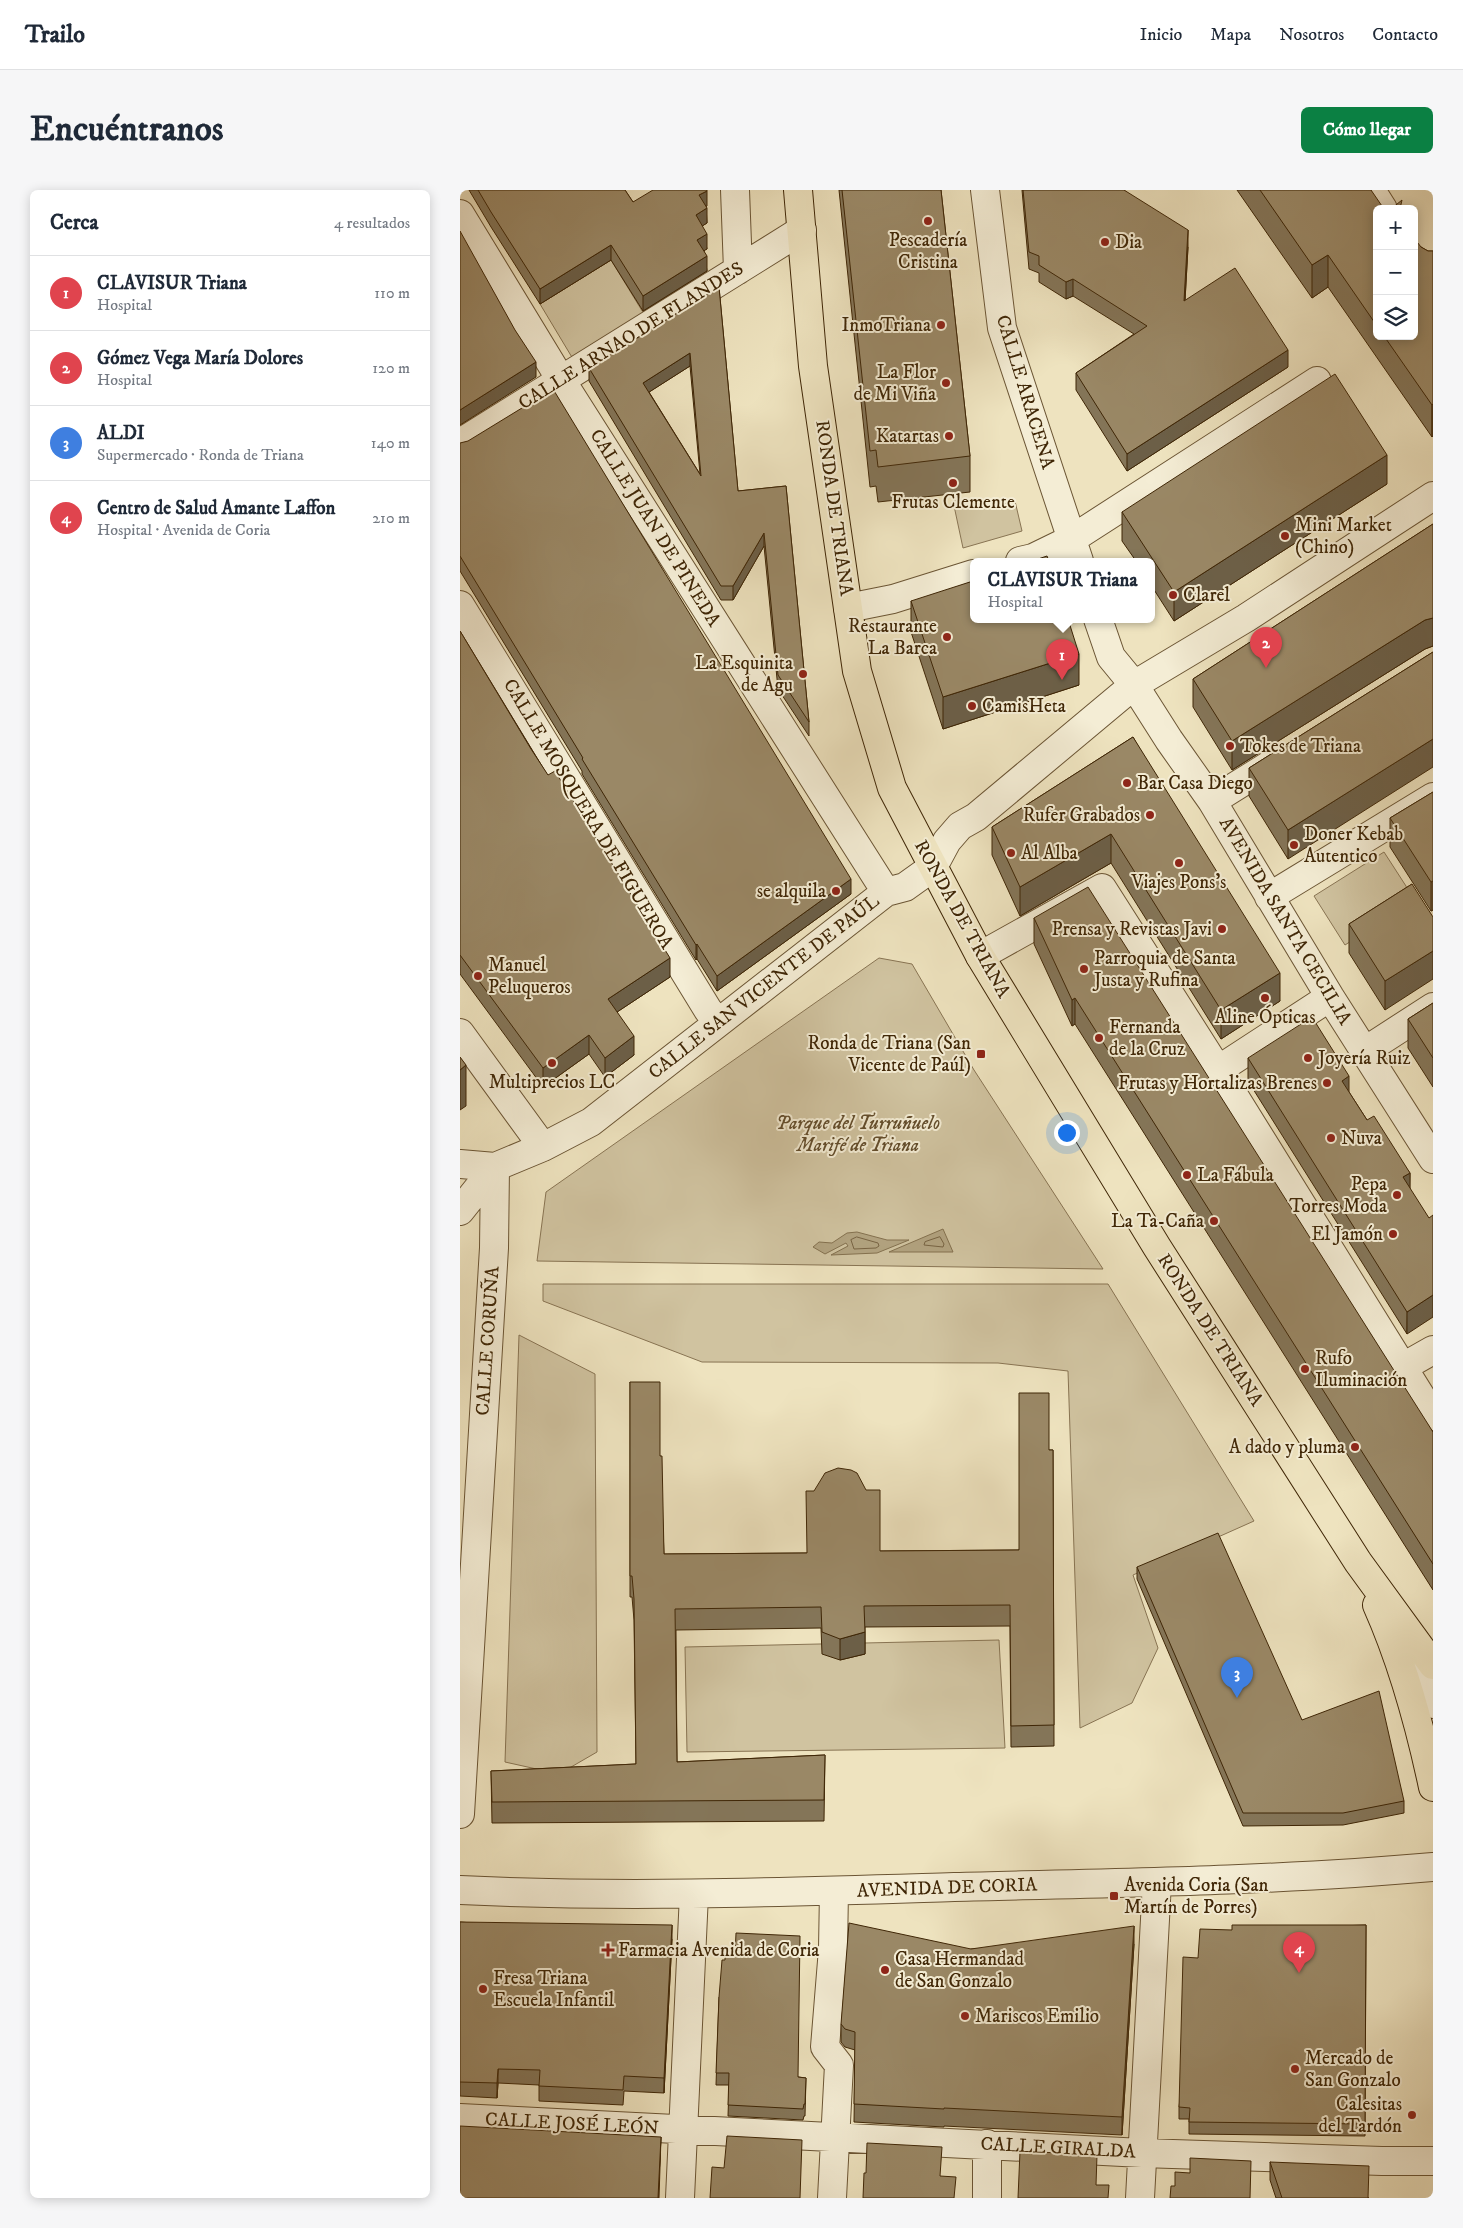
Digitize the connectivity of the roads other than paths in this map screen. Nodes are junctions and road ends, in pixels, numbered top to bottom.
1 (735, 190) edge
2 (798, 190) edge
3 (985, 190) edge
4 (1371, 190) edge
5 (1381, 205) edge
6 (460, 214) edge
7 (802, 230) junction
8 (738, 270) junction
9 (561, 380) junction
10 (1316, 381) dead end
11 (460, 443) edge
12 (1433, 496) edge
13 (1075, 550) edge
14 (1033, 558) edge
15 (970, 575) edge
16 (460, 605) edge
17 (848, 608) junction
18 (1099, 623) edge
19 (1134, 685) junction
20 (1302, 744) edge
21 (1433, 797) edge
22 (1212, 801) junction
23 (933, 867) junction
24 (886, 892) junction
25 (1270, 897) junction
26 (980, 956) junction
27 (1330, 997) junction
28 (1433, 1007) edge
29 (718, 1022) junction
30 (460, 1033) edge
31 (1365, 1051) junction
32 (1218, 1070) junction
33 (543, 1147) junction
34 (1430, 1148) edge
35 (460, 1164) edge
36 (495, 1167) junction
37 (460, 1211) edge
38 (1433, 1350) edge
39 (1402, 1367) junction
40 (1433, 1416) edge
41 (468, 1554) edge
42 (1358, 1562) junction
43 (1388, 1632) junction
44 (1433, 1665) edge
45 (1433, 1704) edge
46 (1433, 1787) edge
47 (460, 1814) edge
48 (1433, 1867) edge
49 (1157, 1882) junction
50 (460, 1890) edge
51 (834, 1890) junction
52 (694, 1894) junction
53 (460, 2118) edge
54 (683, 2130) junction
55 (836, 2138) junction
56 (988, 2144) junction
57 (1142, 2153) junction
58 (1433, 2161) edge
59 (680, 2198) edge
60 (832, 2198) edge
61 (986, 2198) edge
62 (1140, 2198) edge

1 - 8 street
2 - 7 main road, RONDA DE TRIANA
3 - 13 street, CALLE ARACENA
4 - 5 street
6 - 9 street, CALLE JUAN DE PINEDA
7 - 8 street, CALLE ARNAO DE FLANDES
7 - 17 main road, RONDA DE TRIANA
8 - 9 street, CALLE ARNAO DE FLANDES
9 - 11 street, CALLE ARNAO DE FLANDES
9 - 24 street, CALLE JUAN DE PINEDA
10 - 13 street
12 - 19 street, CALLE SAN VICENTE DE PAÚL
13 - 14 street
15 - 17 street
16 - 29 street, CALLE MOSQUERA DE FIGUEROA
17 - 23 main road, RONDA DE TRIANA
18 - 19 street
19 - 22 street, AVENIDA SANTA CECILIA
19 - 23 street, CALLE SAN VICENTE DE PAÚL
20 - 22 street
21 - 25 street
22 - 25 street, AVENIDA SANTA CECILIA
23 - 24 street, CALLE SAN VICENTE DE PAÚL
23 - 26 main road, RONDA DE TRIANA
24 - 29 street, CALLE SAN VICENTE DE PAÚL
25 - 27 street, AVENIDA SANTA CECILIA
26 - 32 street
26 - 42 main road, RONDA DE TRIANA
27 - 31 street, AVENIDA SANTA CECILIA
27 - 32 street
28 - 31 street
29 - 33 street, CALLE SAN VICENTE DE PAÚL
30 - 33 street
31 - 34 street, AVENIDA SANTA CECILIA
32 - 39 street
33 - 36 street, CALLE SAN VICENTE DE PAÚL
35 - 36 street
36 - 37 street
36 - 41 street, CALLE CORUÑA
38 - 39 street
39 - 40 street
41 - 47 street, CALLE CORUÑA
42 - 43 main road, RONDA DE TRIANA
42 - 44 main road, RONDA DE TRIANA
43 - 45 street, RONDA DE TRIANA
43 - 46 main road, RONDA DE TRIANA
48 - 49 street, AVENIDA DE CORIA
49 - 51 street, AVENIDA DE CORIA
49 - 57 street
50 - 52 street, AVENIDA DE CORIA
51 - 52 street, AVENIDA DE CORIA
51 - 55 street
52 - 54 street
53 - 54 street, CALLE JOSÉ LEÓN
54 - 55 street, CALLE GIRALDA
54 - 59 street
55 - 56 street, CALLE GIRALDA
55 - 60 street
56 - 57 street, CALLE GIRALDA
56 - 61 street
57 - 58 street, CALLE GIRALDA
57 - 62 street

